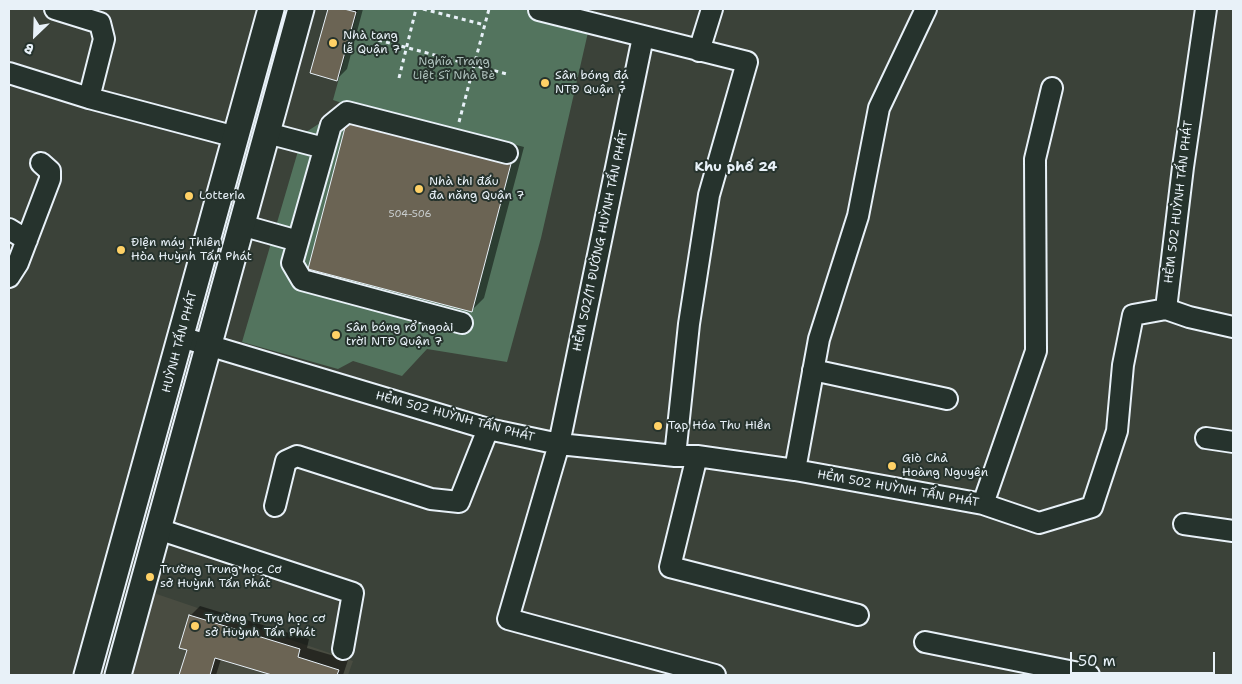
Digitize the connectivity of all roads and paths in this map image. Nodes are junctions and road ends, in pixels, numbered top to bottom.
1 (55, 9) edge
2 (272, 9) edge
3 (301, 9) edge
4 (416, 9) edge
5 (423, 9) edge
6 (489, 9) edge
7 (712, 9) edge
8 (926, 9) edge
9 (1206, 9) edge
10 (539, 10) edge
11 (574, 14) edge
12 (485, 25) junction
13 (355, 34) dead end
14 (644, 37) junction
15 (406, 48) junction
16 (699, 51) junction
17 (474, 66) junction
18 (9, 73) edge
19 (507, 74) dead end
20 (399, 78) dead end
21 (1052, 88) dead end
22 (89, 98) junction
23 (458, 125) dead end
24 (267, 133) junction
25 (236, 137) junction
26 (324, 148) junction
27 (507, 153) dead end
28 (42, 163) dead end
29 (241, 225) junction
30 (9, 229) edge
31 (27, 240) junction
32 (298, 241) junction
33 (9, 277) edge
34 (1166, 309) junction
35 (462, 323) dead end
36 (1233, 326) edge
37 (181, 337) junction
38 (208, 346) junction
39 (813, 370) junction
40 (947, 399) dead end
41 (488, 429) junction
42 (1206, 438) dead end
43 (1233, 442) edge
44 (559, 444) junction
45 (675, 456) junction
46 (698, 456) junction
47 (795, 470) junction
48 (983, 504) junction
49 (276, 506) dead end
50 (1184, 524) dead end
51 (158, 529) junction
52 (1233, 531) edge
53 (858, 615) dead end
54 (925, 642) dead end
55 (343, 649) dead end
56 (1065, 672) edge
57 (87, 675) edge
58 (118, 675) edge
59 (715, 675) edge
60 (1089, 675) edge

1 - 22 street
2 - 25 main road, HUỲNH TẤN PHÁT
3 - 24 main road
4 - 15 path
5 - 12 path
6 - 12 path
7 - 16 street
8 - 39 street
9 - 34 street, HẺM 502 HUỲNH TẤN PHÁT
10 - 11 street
11 - 14 street
12 - 17 path
13 - 15 path
14 - 16 street
14 - 44 street, HẺM 502/11 ĐƯỜNG HUỲNH TẤN PHÁT
15 - 17 path
15 - 20 path
16 - 45 street
17 - 19 path
17 - 23 path
18 - 22 street
21 - 48 street
22 - 25 street
24 - 26 street
24 - 29 main road
25 - 37 main road, HUỲNH TẤN PHÁT
26 - 27 street
26 - 32 street
28 - 31 street
29 - 32 street
29 - 38 main road
30 - 31 street
31 - 33 street
32 - 35 street
34 - 36 street
34 - 48 street, HẺM 502 HUỲNH TẤN PHÁT
37 - 38 street, HẺM 502 HUỲNH TẤN PHÁT
37 - 57 main road, HUỲNH TẤN PHÁT
38 - 41 street, HẺM 502 HUỲNH TẤN PHÁT
38 - 51 main road
39 - 40 street
39 - 47 street
41 - 44 street, HẺM 502 HUỲNH TẤN PHÁT
41 - 49 street
42 - 43 street
44 - 45 street, HẺM 502 HUỲNH TẤN PHÁT
44 - 59 street, HẺM 502/11 ĐƯỜNG HUỲNH TẤN PHÁT
45 - 46 street, HẺM 502 HUỲNH TẤN PHÁT
46 - 47 street, HẺM 502 HUỲNH TẤN PHÁT
46 - 53 street
47 - 48 street, HẺM 502 HUỲNH TẤN PHÁT
50 - 52 street
51 - 55 street
51 - 58 main road
54 - 56 street
56 - 60 street

